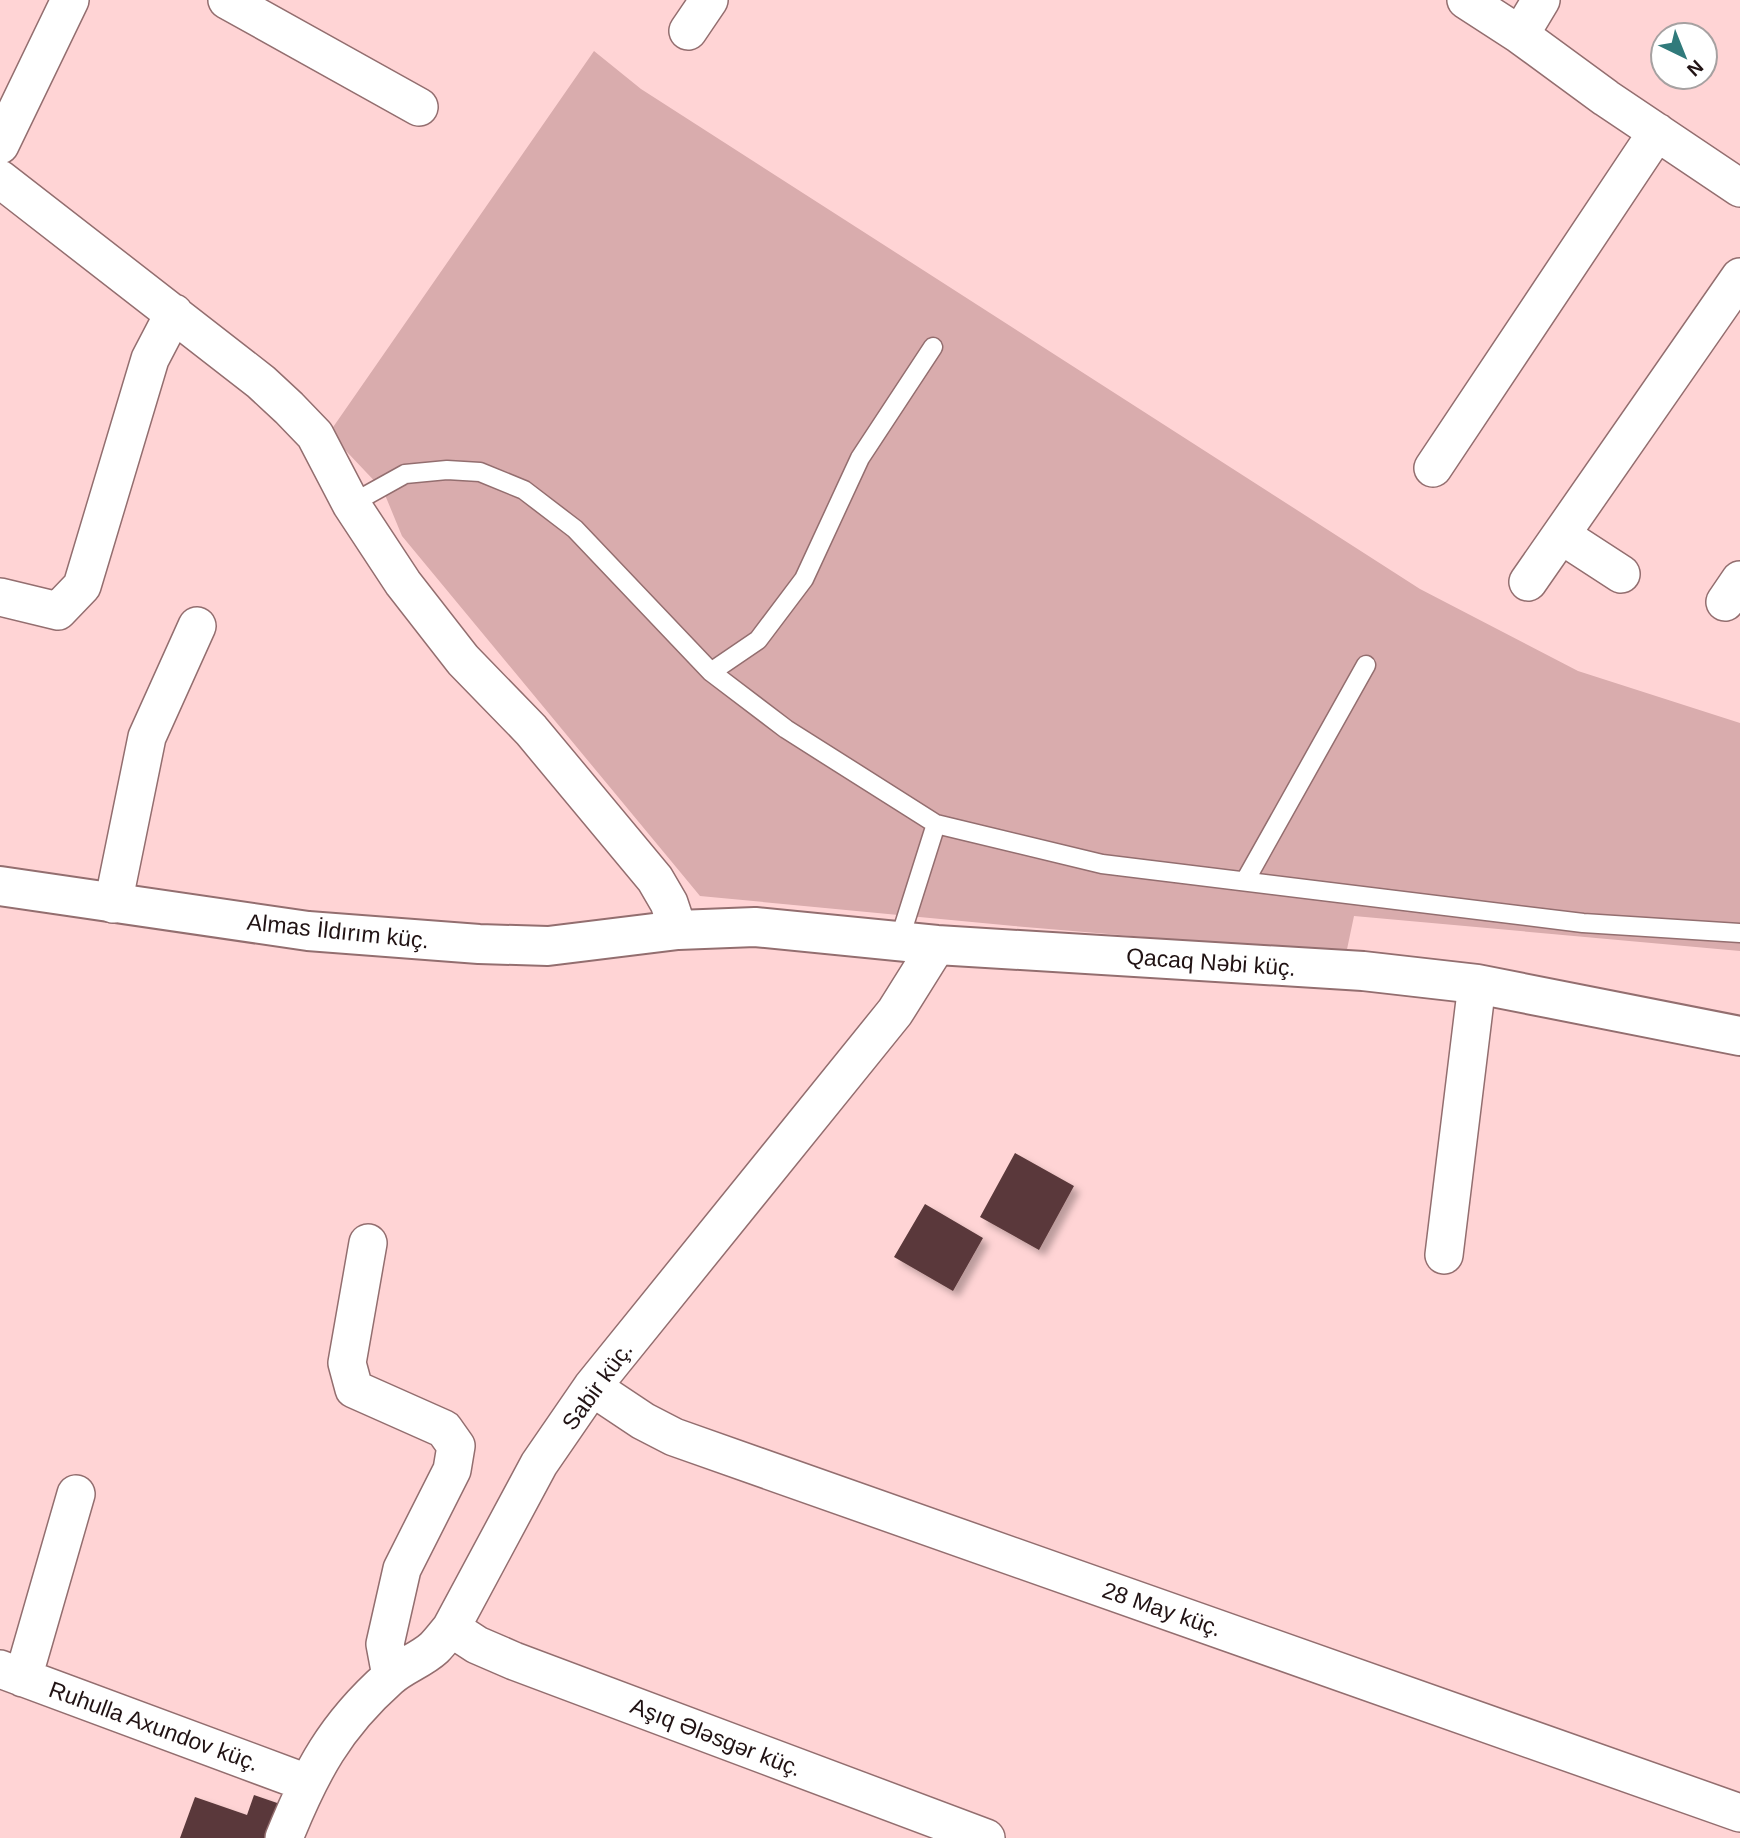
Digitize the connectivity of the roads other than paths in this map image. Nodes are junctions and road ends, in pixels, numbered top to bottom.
1 (70, 0) edge
2 (227, 0) edge
3 (709, 0) edge
4 (1466, 0) edge
5 (1541, 0) edge
6 (688, 32) dead end
7 (1520, 35) junction
8 (419, 107) dead end
9 (1657, 132) junction
10 (0, 145) edge
11 (0, 179) edge
12 (1740, 188) edge
13 (1740, 277) edge
14 (174, 313) junction
15 (933, 347) dead end
16 (1433, 468) dead end
17 (351, 504) junction
18 (1560, 535) junction
19 (1621, 574) dead end
20 (1528, 582) dead end
21 (0, 597) edge
22 (197, 626) dead end
23 (1366, 665) dead end
24 (711, 672) junction
25 (936, 824) junction
26 (1245, 881) junction
27 (0, 886) edge
28 (113, 904) junction
29 (678, 930) junction
30 (1740, 933) edge
31 (899, 941) junction
32 (937, 945) junction
33 (1477, 984) junction
34 (1740, 1036) edge
35 (369, 1243) dead end
36 (1444, 1255) dead end
37 (592, 1387) junction
38 (76, 1494) dead end
39 (451, 1628) junction
40 (12, 1674) edge
41 (391, 1675) junction
42 (307, 1783) junction
43 (1740, 1812) edge
44 (287, 1837) edge
45 (986, 1838) edge

1 - 10 street
2 - 8 street
3 - 6 street
4 - 7 street
5 - 7 street
7 - 9 street
9 - 12 street
9 - 16 street
11 - 14 street
13 - 18 street
14 - 17 street
14 - 21 street
15 - 24 lane
17 - 24 lane
17 - 29 street
18 - 19 street
18 - 20 street
22 - 28 street
23 - 26 lane
24 - 25 lane
25 - 26 lane
25 - 31 lane
26 - 30 lane
27 - 28 street, Almas İldırım küç.
28 - 29 street, Almas İldırım küç.
29 - 31 street, Qacaq Nəbi küç.
31 - 32 street, Qacaq Nəbi küç.
32 - 33 street, Qacaq Nəbi küç.
32 - 37 street, Sabir küç.
33 - 34 street, Qacaq Nəbi küç.
33 - 36 street
35 - 41 street
37 - 39 street, Sabir küç.
37 - 43 street, 28 May küç.
38 - 40 street
39 - 41 street, Sabir küç.
39 - 45 street, Aşıq Ələsgər küç.
40 - 42 street, Ruhulla Axundov küç.
41 - 42 street, Sabir küç.
42 - 44 street, Sabir küç.

